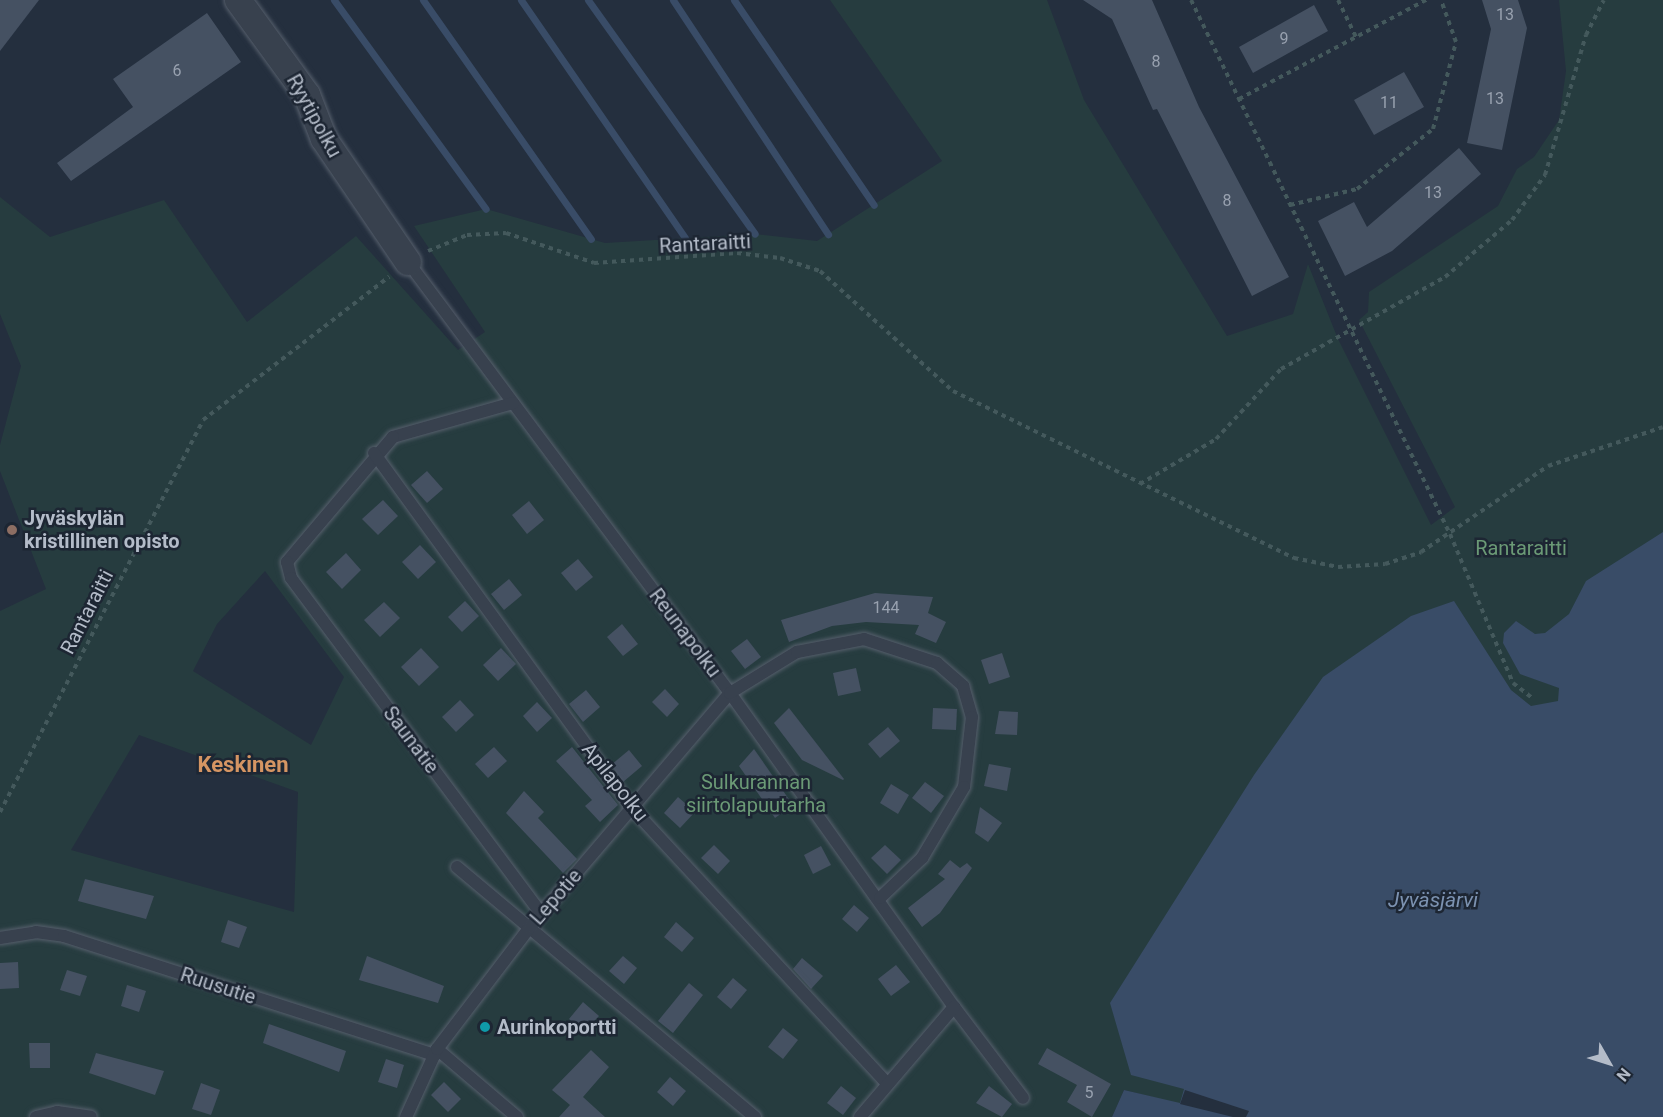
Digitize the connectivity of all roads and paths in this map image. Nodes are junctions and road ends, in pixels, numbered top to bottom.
1 (238, 0) edge
2 (1191, 0) edge
3 (1338, 0) edge
4 (1426, 0) edge
5 (1442, 0) edge
6 (1604, 0) edge
7 (1356, 37) junction
8 (1239, 99) junction
9 (1290, 205) junction
10 (408, 262) junction
11 (1351, 332) junction
12 (513, 403) junction
13 (1663, 427) edge
14 (374, 453) junction
15 (1139, 484) junction
16 (1450, 534) junction
17 (730, 693) junction
18 (1532, 698) dead end
19 (632, 808) junction
20 (0, 812) edge
21 (457, 867) dead end
22 (880, 898) junction
23 (541, 914) junction
24 (530, 927) junction
25 (0, 938) edge
26 (954, 1006) junction
27 (435, 1052) junction
28 (888, 1084) junction
29 (1023, 1098) dead end
30 (36, 1117) edge
31 (91, 1117) edge
32 (406, 1117) edge
33 (517, 1117) edge
34 (755, 1117) edge
35 (860, 1117) edge

1 - 10 street, Ryytipolku
2 - 8 path
3 - 7 path
4 - 7 path
5 - 9 path
6 - 11 path
7 - 8 path
8 - 9 path
9 - 11 path
10 - 12 lane, Reunapolku
10 - 15 path, Rantaraitti
10 - 20 path, Rantaraitti
11 - 15 path
11 - 16 path
12 - 14 lane
12 - 17 lane, Reunapolku
13 - 16 path, Rantaraitti
14 - 19 lane, Apilapolku
14 - 23 lane, Saunatie
15 - 16 path, Rantaraitti
16 - 18 path
17 - 19 lane, Lepotie
17 - 22 lane, Reunapolku
17 - 22 lane, Lepotie
19 - 23 lane, Lepotie
19 - 28 lane, Apilapolku
21 - 24 lane
22 - 26 lane, Reunapolku
23 - 24 lane, Lepotie
24 - 27 lane, Lepotie
24 - 34 lane
25 - 27 lane, Ruusutie
26 - 28 lane
26 - 29 lane, Reunapolku
27 - 32 lane, Lepotie
27 - 33 lane
28 - 35 lane
30 - 31 lane

